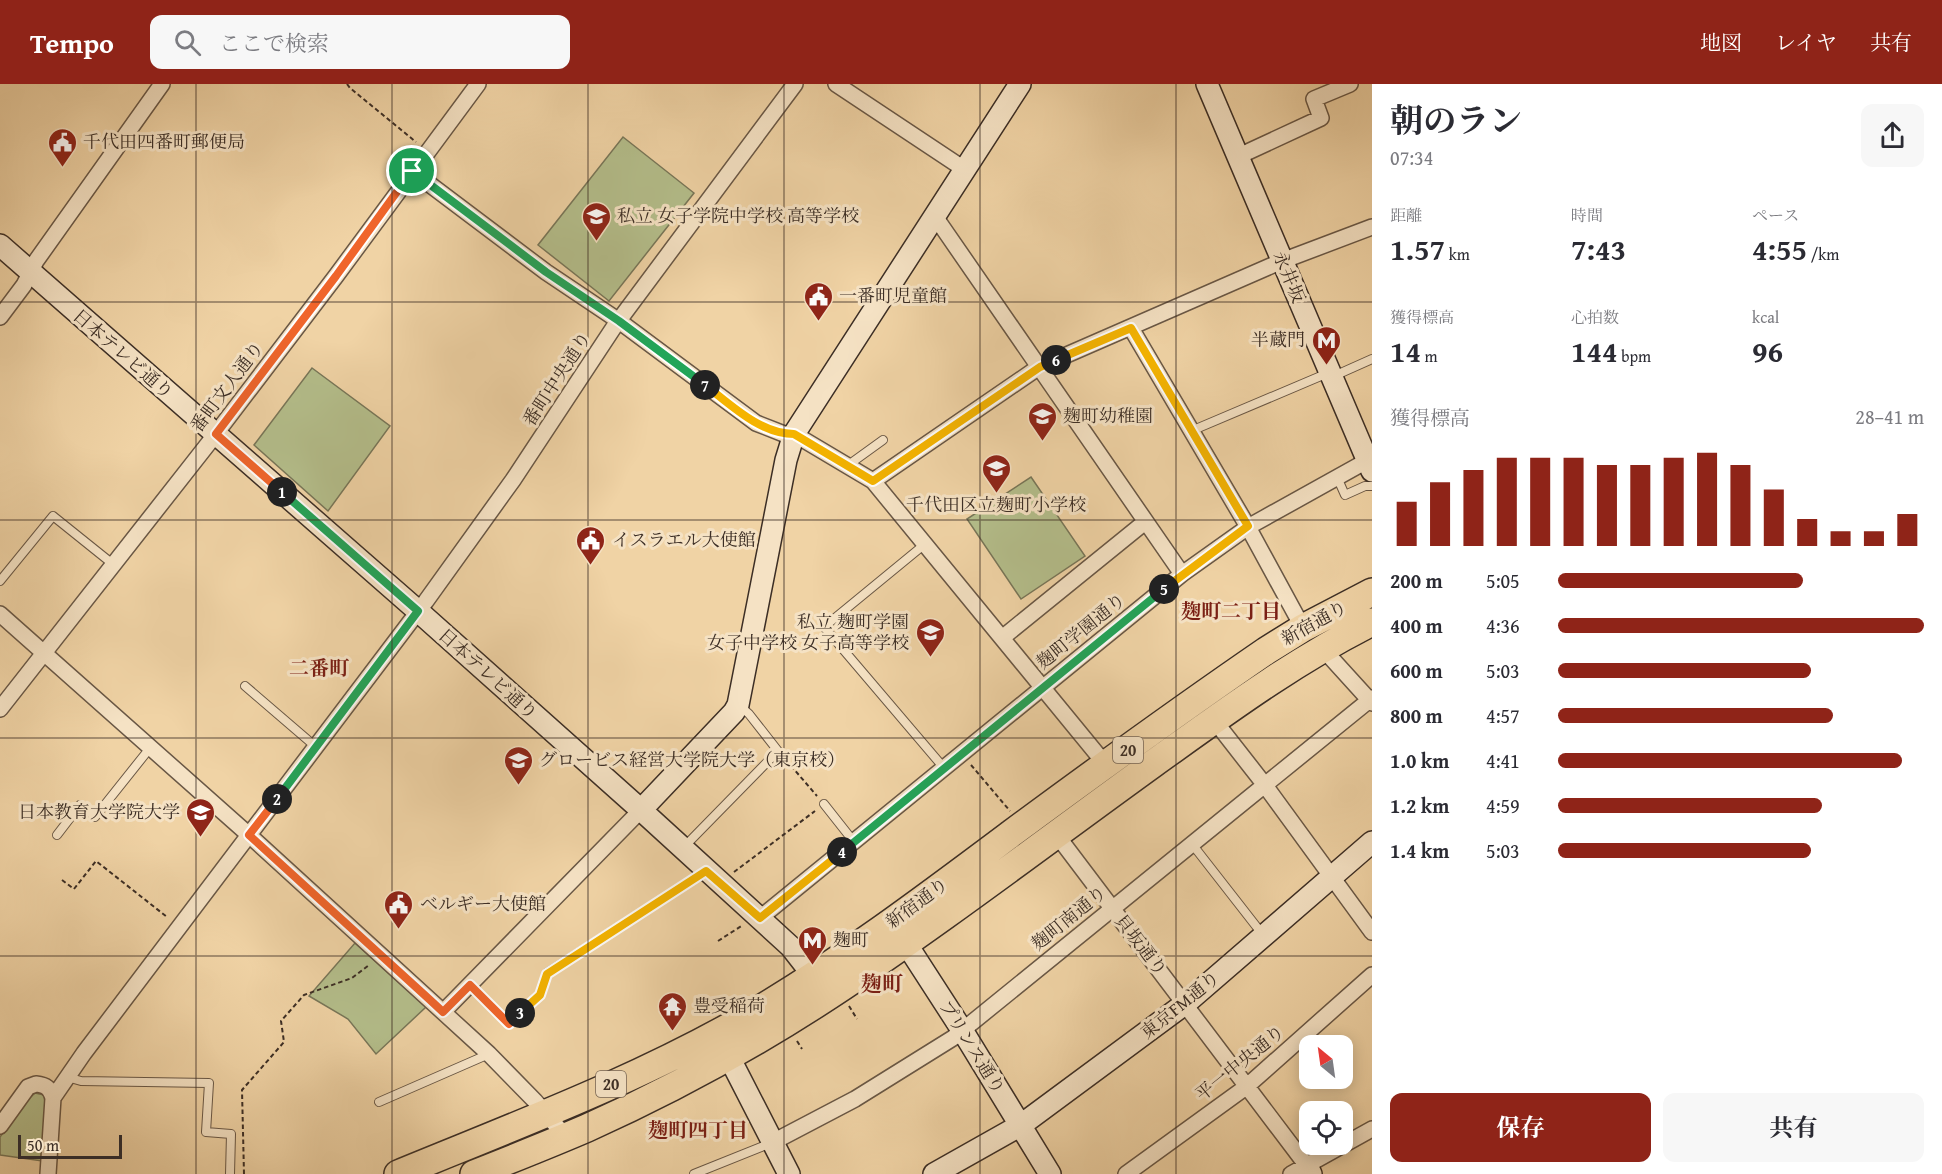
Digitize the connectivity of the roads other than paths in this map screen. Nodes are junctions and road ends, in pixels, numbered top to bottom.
1 (162, 84) edge
2 (478, 84) edge
3 (795, 84) edge
4 (836, 84) edge
5 (1020, 84) edge
6 (1207, 84) edge
7 (1350, 84) edge
8 (1239, 156) junction
9 (964, 169) junction
10 (412, 171) junction
11 (934, 215) junction
12 (1372, 227) edge
13 (0, 245) edge
14 (1282, 261) junction
15 (30, 273) junction
16 (0, 317) edge
17 (619, 321) junction
18 (1131, 328) junction
19 (1372, 358) edge
20 (1040, 367) junction
21 (1331, 374) junction
22 (1191, 431) junction
23 (216, 434) junction
24 (794, 434) junction
25 (883, 440) dead end
26 (1370, 463) edge
27 (847, 466) junction
28 (1337, 477) junction
29 (873, 481) junction
30 (1372, 486) edge
31 (1144, 522) junction
32 (1248, 526) junction
33 (925, 544) junction
34 (114, 564) junction
35 (1182, 574) junction
36 (0, 581) edge
37 (1372, 592) edge
38 (418, 611) junction
39 (0, 614) edge
40 (1372, 622) edge
41 (1303, 628) junction
42 (1002, 638) junction
43 (1323, 649) junction
44 (45, 652) junction
45 (245, 686) dead end
46 (1043, 687) junction
47 (1371, 700) edge
48 (738, 705) junction
49 (0, 709) edge
50 (1214, 720) junction
51 (316, 747) junction
52 (150, 748) junction
53 (1107, 765) junction
54 (944, 768) junction
55 (1264, 784) junction
56 (824, 804) road end
57 (641, 810) junction
58 (1056, 834) junction
59 (57, 835) dead end
60 (249, 835) junction
61 (854, 842) junction
62 (1372, 842) edge
63 (1192, 844) junction
64 (682, 849) junction
65 (1333, 876) junction
66 (713, 877) junction
67 (1112, 909) junction
68 (752, 921) junction
69 (899, 932) junction
70 (1372, 932) edge
71 (1264, 936) junction
72 (1372, 975) edge
73 (470, 985) junction
74 (830, 991) junction
75 (1186, 1004) junction
76 (443, 1012) junction
77 (962, 1030) junction
78 (489, 1054) junction
79 (729, 1057) junction
80 (67, 1077) junction
81 (1246, 1087) junction
82 (53, 1098) junction
83 (379, 1102) dead end
84 (545, 1113) junction
85 (1021, 1125) junction
86 (0, 1126) edge
87 (1372, 1130) edge
88 (566, 1137) junction
89 (773, 1142) junction
90 (1303, 1171) edge
91 (48, 1174) edge
92 (230, 1174) edge
93 (398, 1174) edge
94 (474, 1174) edge
95 (694, 1174) edge
96 (789, 1174) edge
97 (934, 1174) edge
98 (1050, 1174) edge
99 (1126, 1174) edge

1 - 15 street
2 - 10 street, 番町文人通り
3 - 17 street, 番町中央通り
4 - 9 street
5 - 9 street
6 - 8 street, 永井坂
7 - 8 street
8 - 14 street, 永井坂
9 - 11 street
10 - 17 street
10 - 23 street, 番町文人通り
11 - 20 street
11 - 24 street
12 - 14 street
13 - 15 street, 日本テレビ通り
14 - 18 street
14 - 21 street, 永井坂
15 - 16 street
15 - 23 street, 日本テレビ通り
17 - 24 street
17 - 38 street, 番町中央通り
18 - 20 street
18 - 22 street
19 - 21 lane
20 - 29 street
20 - 31 street
21 - 22 lane
21 - 26 street, 永井坂
22 - 32 street
23 - 34 street, 番町文人通り
23 - 38 street, 日本テレビ通り
24 - 27 street
24 - 48 street
25 - 27 lane
26 - 28 street, 麹町学園通り
27 - 29 street
28 - 30 lane
28 - 32 street, 麹町学園通り
29 - 33 street
31 - 35 street
31 - 42 street
32 - 35 street, 麹町学園通り
32 - 41 street
33 - 42 street
33 - 54 lane
34 - 36 lane
34 - 44 street, 番町文人通り
35 - 46 street, 麹町学園通り
37 - 41 highway, 新宿通り / 20
38 - 51 street, 番町中央通り
38 - 57 street, 日本テレビ通り
39 - 44 street
40 - 43 highway, 新宿通り / 20
41 - 53 highway, 新宿通り / 20
42 - 46 street
43 - 47 street
43 - 50 highway, 新宿通り / 20
44 - 49 street, 番町文人通り
44 - 52 street
45 - 51 lane
46 - 53 street
46 - 54 street, 麹町学園通り
47 - 55 street, 麹町南通り
48 - 57 street
48 - 64 lane
50 - 55 street
50 - 58 highway, 新宿通り / 20
51 - 60 street, 番町中央通り
52 - 59 lane
52 - 60 street
53 - 69 highway, 新宿通り / 20
54 - 61 street, 麹町学園通り
55 - 63 street, 麹町南通り
55 - 65 street
56 - 61 lane
57 - 64 street, 日本テレビ通り
57 - 73 street
58 - 67 street, 貝坂通り
58 - 69 highway, 新宿通り / 20
60 - 76 street
60 - 80 street, 番町中央通り
61 - 68 street, 麹町学園通り
62 - 65 street, 東京FM通り
63 - 67 street, 麹町南通り
63 - 71 lane
64 - 66 street, 日本テレビ通り
65 - 70 street
65 - 71 street, 東京FM通り
66 - 68 street, 日本テレビ通り
66 - 73 lane
67 - 75 street, 貝坂通り
67 - 77 street, 麹町南通り
68 - 74 street, 日本テレビ通り
69 - 74 highway, 新宿通り / 20
69 - 77 street, プリンス通り
71 - 75 street, 東京FM通り
72 - 81 street, 平一中央通り
73 - 76 street
74 - 79 highway, 新宿通り / 20
74 - 84 highway, 新宿通り / 20
75 - 81 street, 貝坂通り
75 - 85 street, 東京FM通り
76 - 78 street
77 - 85 street, プリンス通り
77 - 89 street, 麹町南通り
78 - 83 lane
78 - 84 street
79 - 88 highway, 新宿通り / 20
79 - 89 street
80 - 82 street, 番町中央通り
80 - 92 lane
81 - 90 street, 貝坂通り
81 - 99 street, 平一中央通り
82 - 86 street
82 - 91 street
84 - 88 street
84 - 93 highway, 新宿通り / 20
85 - 97 street, 東京FM通り
85 - 98 street, プリンス通り
87 - 90 street
88 - 94 highway, 新宿通り / 20
89 - 95 lane
89 - 96 street

